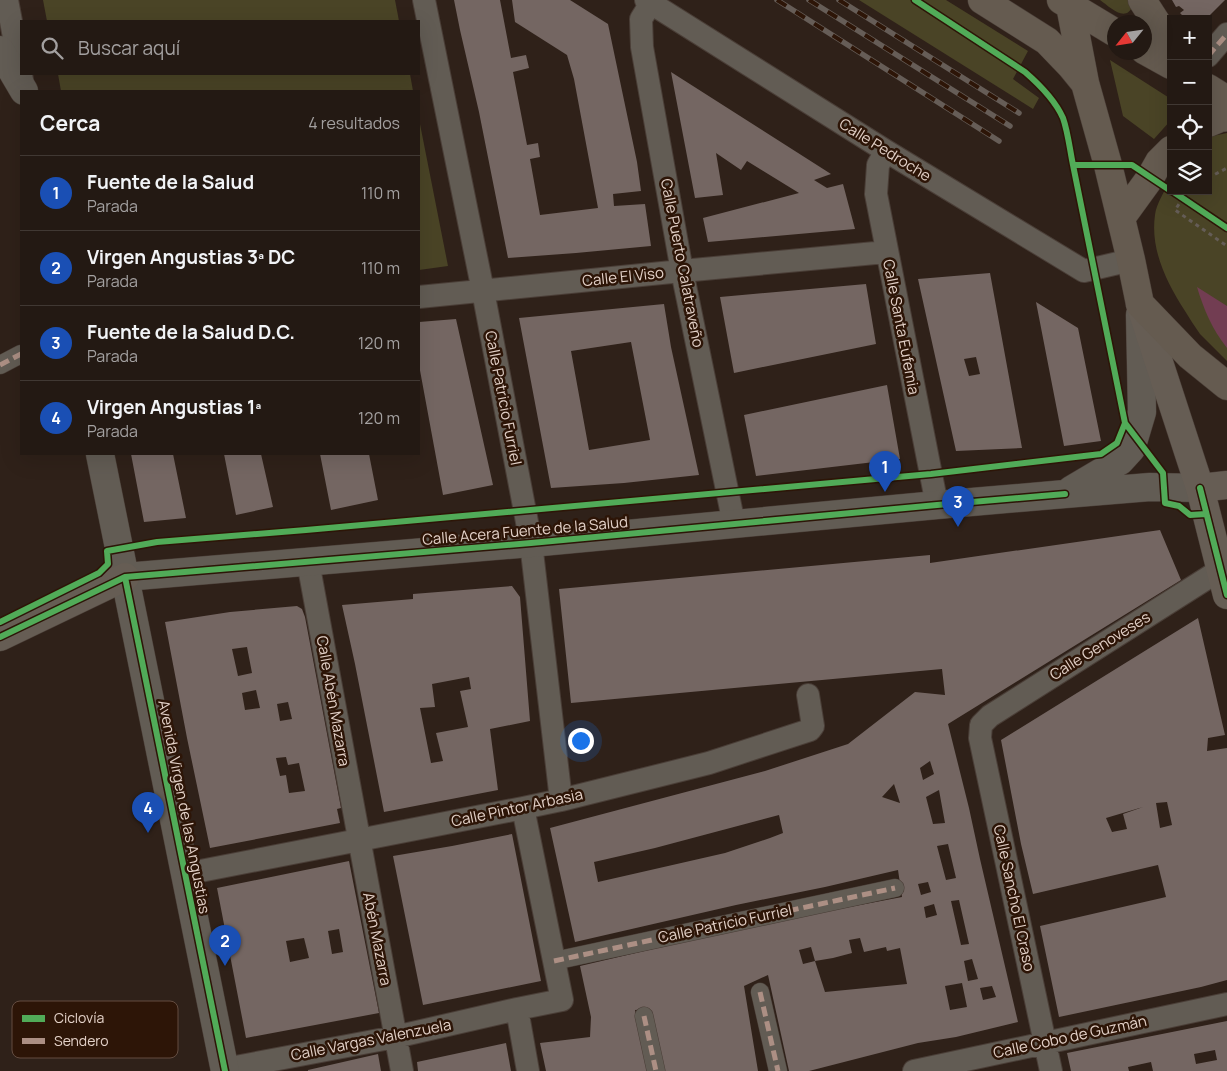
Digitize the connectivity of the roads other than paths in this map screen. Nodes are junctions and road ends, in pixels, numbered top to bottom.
1 (7, 0) edge
2 (424, 0) edge
3 (982, 0) edge
4 (1142, 0) edge
5 (649, 2) edge
6 (1066, 2) edge
7 (1107, 28) edge
8 (1227, 34) edge
9 (1167, 39) edge
10 (0, 50) edge
11 (1212, 51) edge
12 (1152, 54) edge
13 (1167, 63) edge
14 (20, 70) edge
15 (21, 75) edge
16 (1085, 83) junction
17 (23, 90) edge
18 (24, 90) edge
19 (1212, 91) edge
20 (1227, 100) edge
21 (1227, 117) edge
22 (1212, 121) edge
23 (886, 151) junction
24 (1167, 154) edge
25 (1121, 218) junction
26 (886, 252) junction
27 (1131, 260) junction
28 (682, 271) junction
29 (483, 291) junction
30 (420, 297) edge
31 (1140, 304) junction
32 (20, 355) edge
33 (0, 365) edge
34 (1227, 386) edge
35 (100, 455) edge
36 (1227, 485) edge
37 (1200, 488) junction
38 (1065, 494) junction
39 (937, 505) junction
40 (734, 524) junction
41 (531, 543) junction
42 (308, 562) junction
43 (125, 577) junction
44 (1224, 583) edge
45 (0, 637) edge
46 (808, 695) dead end
47 (981, 725) joint
48 (561, 800) junction
49 (523, 808) junction
50 (359, 840) junction
51 (185, 874) junction
52 (895, 888) dead end
53 (554, 961) junction
54 (760, 992) dead end
55 (1227, 1004) edge
56 (517, 1009) junction
57 (644, 1016) dead end
58 (396, 1037) junction
59 (1044, 1043) junction
60 (225, 1070) edge
61 (402, 1071) edge
62 (528, 1071) edge
63 (656, 1071) edge
64 (778, 1071) edge
65 (914, 1071) edge
66 (1051, 1071) edge

1 - 14 street
2 - 29 street, Calle Patricio Furriel
3 - 16 main road
4 - 9 main road
5 - 23 street, Calle Pedroche
5 - 28 street, Calle Puerto Calatraveño
6 - 7 main road
6 - 16 main road
8 - 11 street
10 - 17 street
12 - 13 main road
15 - 18 street
16 - 25 main road
19 - 20 main road
21 - 22 main road
23 - 26 street, Calle Santa Eufemia
23 - 27 street, Calle Pedroche
24 - 25 main road
25 - 27 main road
26 - 28 street, Calle El Viso
26 - 39 street, Calle Santa Eufemia
27 - 31 main road
28 - 29 street, Calle El Viso
28 - 40 street, Calle Puerto Calatraveño
29 - 30 street, Calle El Viso
29 - 41 street, Calle Patricio Furriel
31 - 34 main road
31 - 37 main road
31 - 38 street
32 - 33 street
35 - 43 street, Avenida Virgen de las Angustias
36 - 37 main road
37 - 38 street, Calle Acera Fuente de la Salud
37 - 44 main road
38 - 39 street, Calle Acera Fuente de la Salud
39 - 40 street, Calle Acera Fuente de la Salud
40 - 41 street, Calle Acera Fuente de la Salud
41 - 42 street, Calle Acera Fuente de la Salud
41 - 48 street, Calle Patricio Furriel
42 - 43 street, Calle Acera Fuente de la Salud
42 - 50 street, Calle Abén Mazarra
43 - 45 main road, Calle Acera Fuente de la Salud
43 - 51 street, Avenida Virgen de las Angustias
44 - 47 street, Calle Genoveses
46 - 48 street, Calle Pintor Arbasia
47 - 59 street, Calle Sancho El Craso
48 - 49 street, Calle Pintor Arbasia
49 - 50 street, Calle Pintor Arbasia
49 - 53 street
50 - 51 street, Calle Pintor Arbasia
50 - 58 street, Abén Mazarra
51 - 60 street, Avenida Virgen de las Angustias
52 - 53 street, Calle Patricio Furriel
53 - 56 street
54 - 64 street
55 - 59 street, Calle Cobo de Guzmán
56 - 58 street, Calle Vargas Valenzuela
56 - 62 street
57 - 63 street
58 - 60 street, Calle Vargas Valenzuela
58 - 61 street
59 - 65 street, Calle Cobo de Guzmán
59 - 66 street, Calle Sancho El Craso

